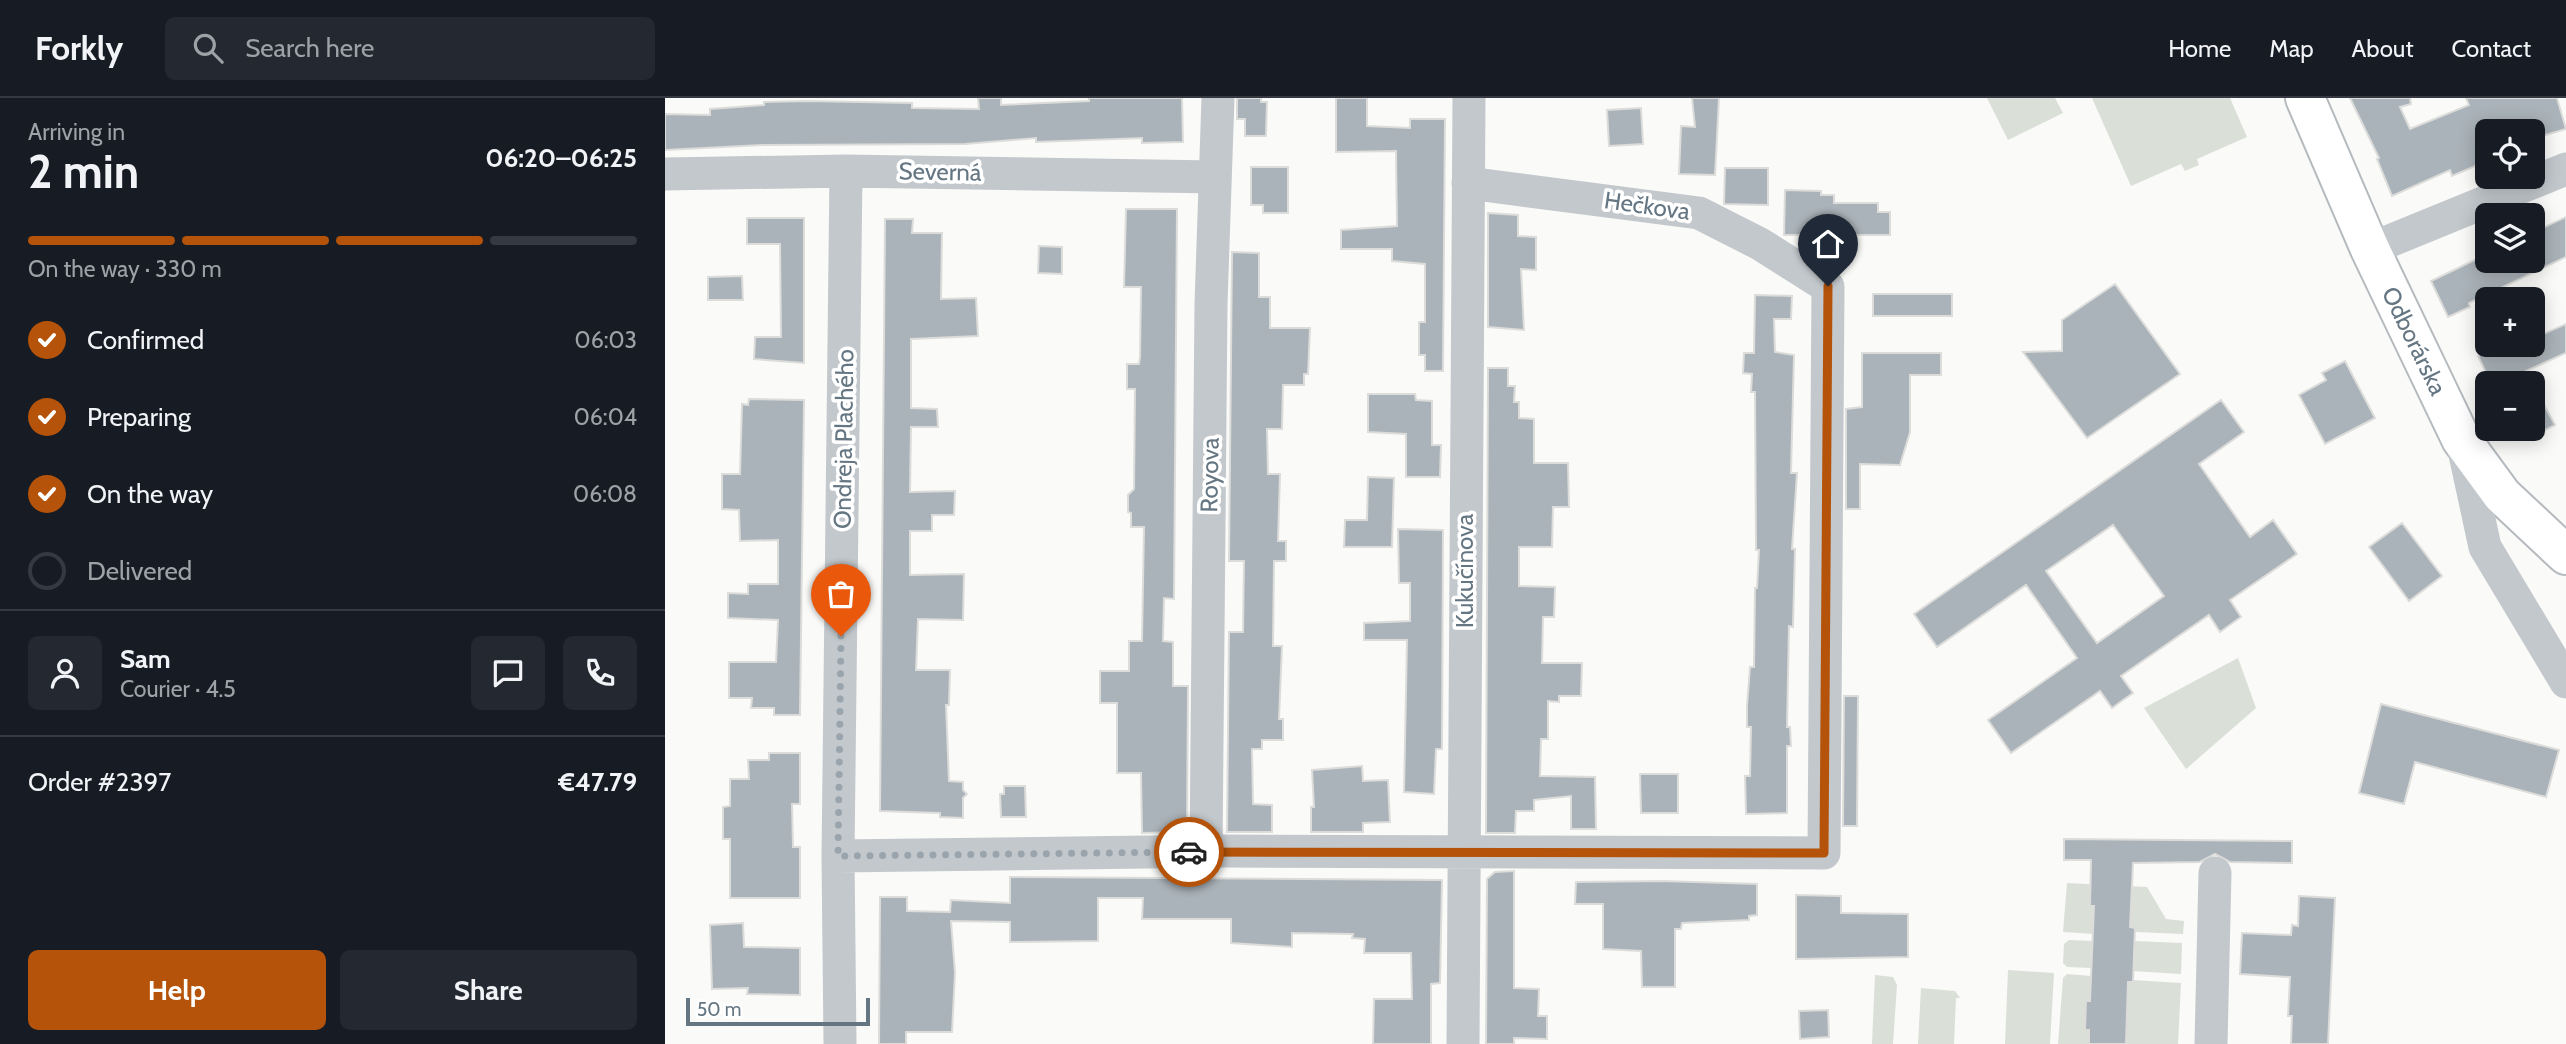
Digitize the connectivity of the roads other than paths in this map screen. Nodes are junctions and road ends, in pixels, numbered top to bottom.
1 (1218, 98) edge
2 (1469, 98) edge
3 (2305, 98) edge
4 (2566, 169) edge
5 (846, 171) junction
6 (665, 174) edge
7 (1215, 177) junction
8 (1468, 183) junction
9 (2370, 249) junction
10 (2461, 439) junction
11 (2566, 555) edge
12 (2566, 682) edge
13 (1206, 852) junction
14 (1464, 853) junction
15 (838, 856) junction
16 (2215, 873) dead end
17 (839, 1044) edge
18 (1463, 1044) edge
19 (2211, 1044) edge

1 - 7 street, Royova
2 - 8 street, Kukučínova
3 - 9 main road, Odborárska
4 - 9 street
5 - 6 street, Severná
5 - 7 street, Severná
5 - 15 street, Ondreja Plachého
7 - 13 street, Royova
8 - 14 street, Kukučínova
8 - 14 street, Hečkova
9 - 10 main road, Odborárska
10 - 11 main road, Odborárska
10 - 12 street
13 - 14 street
13 - 15 street
14 - 18 street, Kukučínova
15 - 17 street, Ondreja Plachého
16 - 19 street

